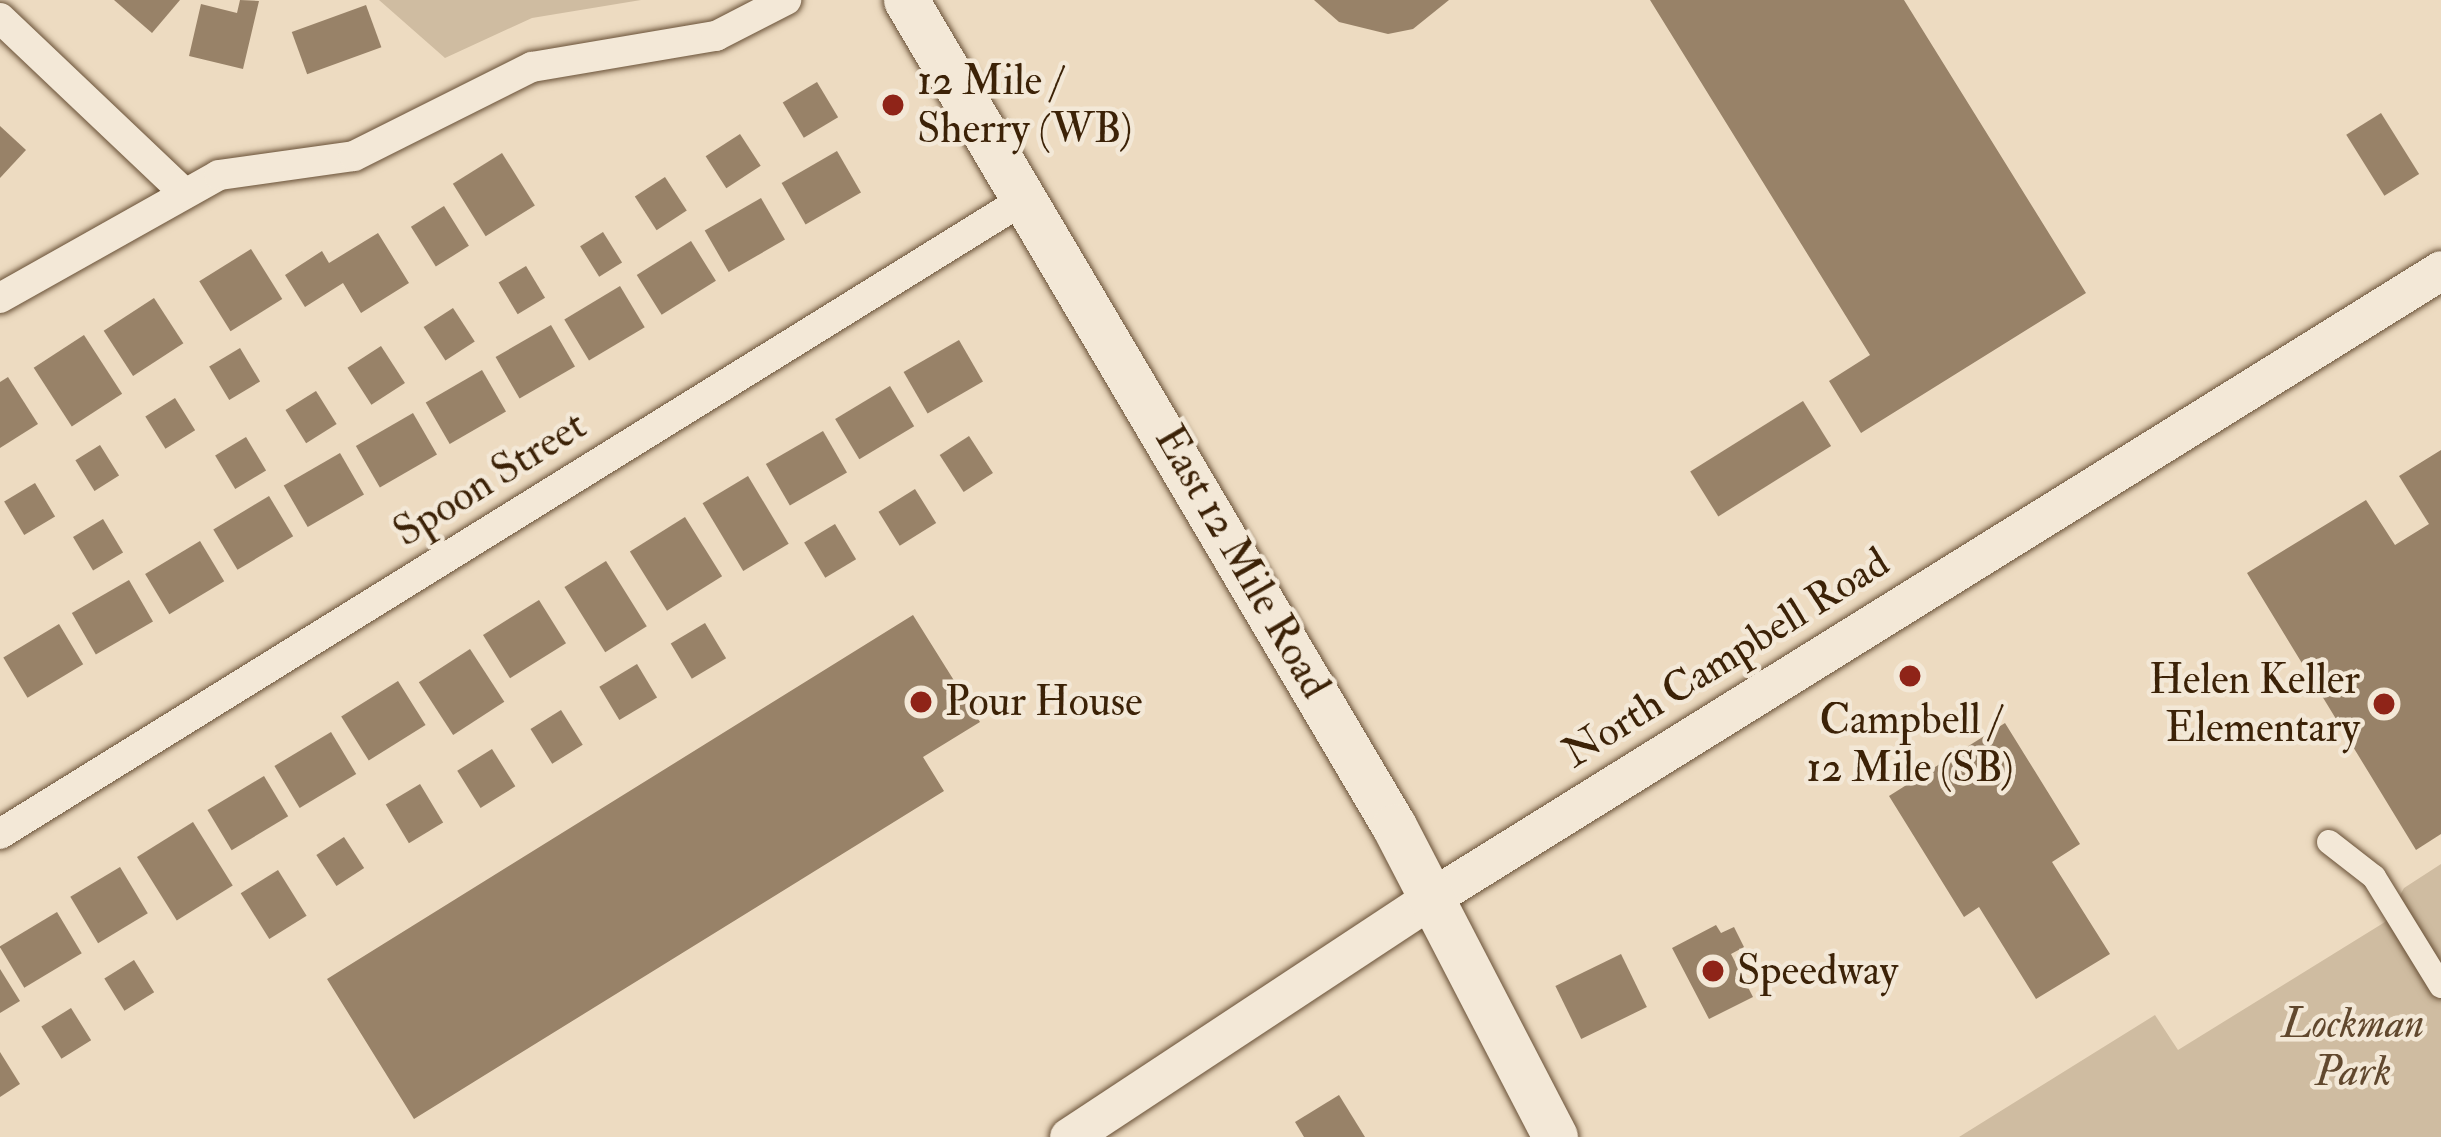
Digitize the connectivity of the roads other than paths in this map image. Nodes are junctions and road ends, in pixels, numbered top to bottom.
1 (786, 0) edge
2 (906, 0) edge
3 (0, 18) edge
4 (181, 190) junction
5 (1026, 198) junction
6 (2441, 270) edge
7 (0, 298) edge
8 (0, 834) edge
9 (2329, 842) dead end
10 (1431, 898) junction
11 (2441, 986) edge
12 (1069, 1137) edge
13 (1555, 1137) edge

1 - 4 street
2 - 5 main road, East 12 Mile Road
3 - 4 street
4 - 7 street
5 - 8 street, Spoon Street
5 - 10 main road, East 12 Mile Road
6 - 10 street, North Campbell Road
9 - 11 street
10 - 12 street, North Campbell Road
10 - 13 main road, East 12 Mile Road

